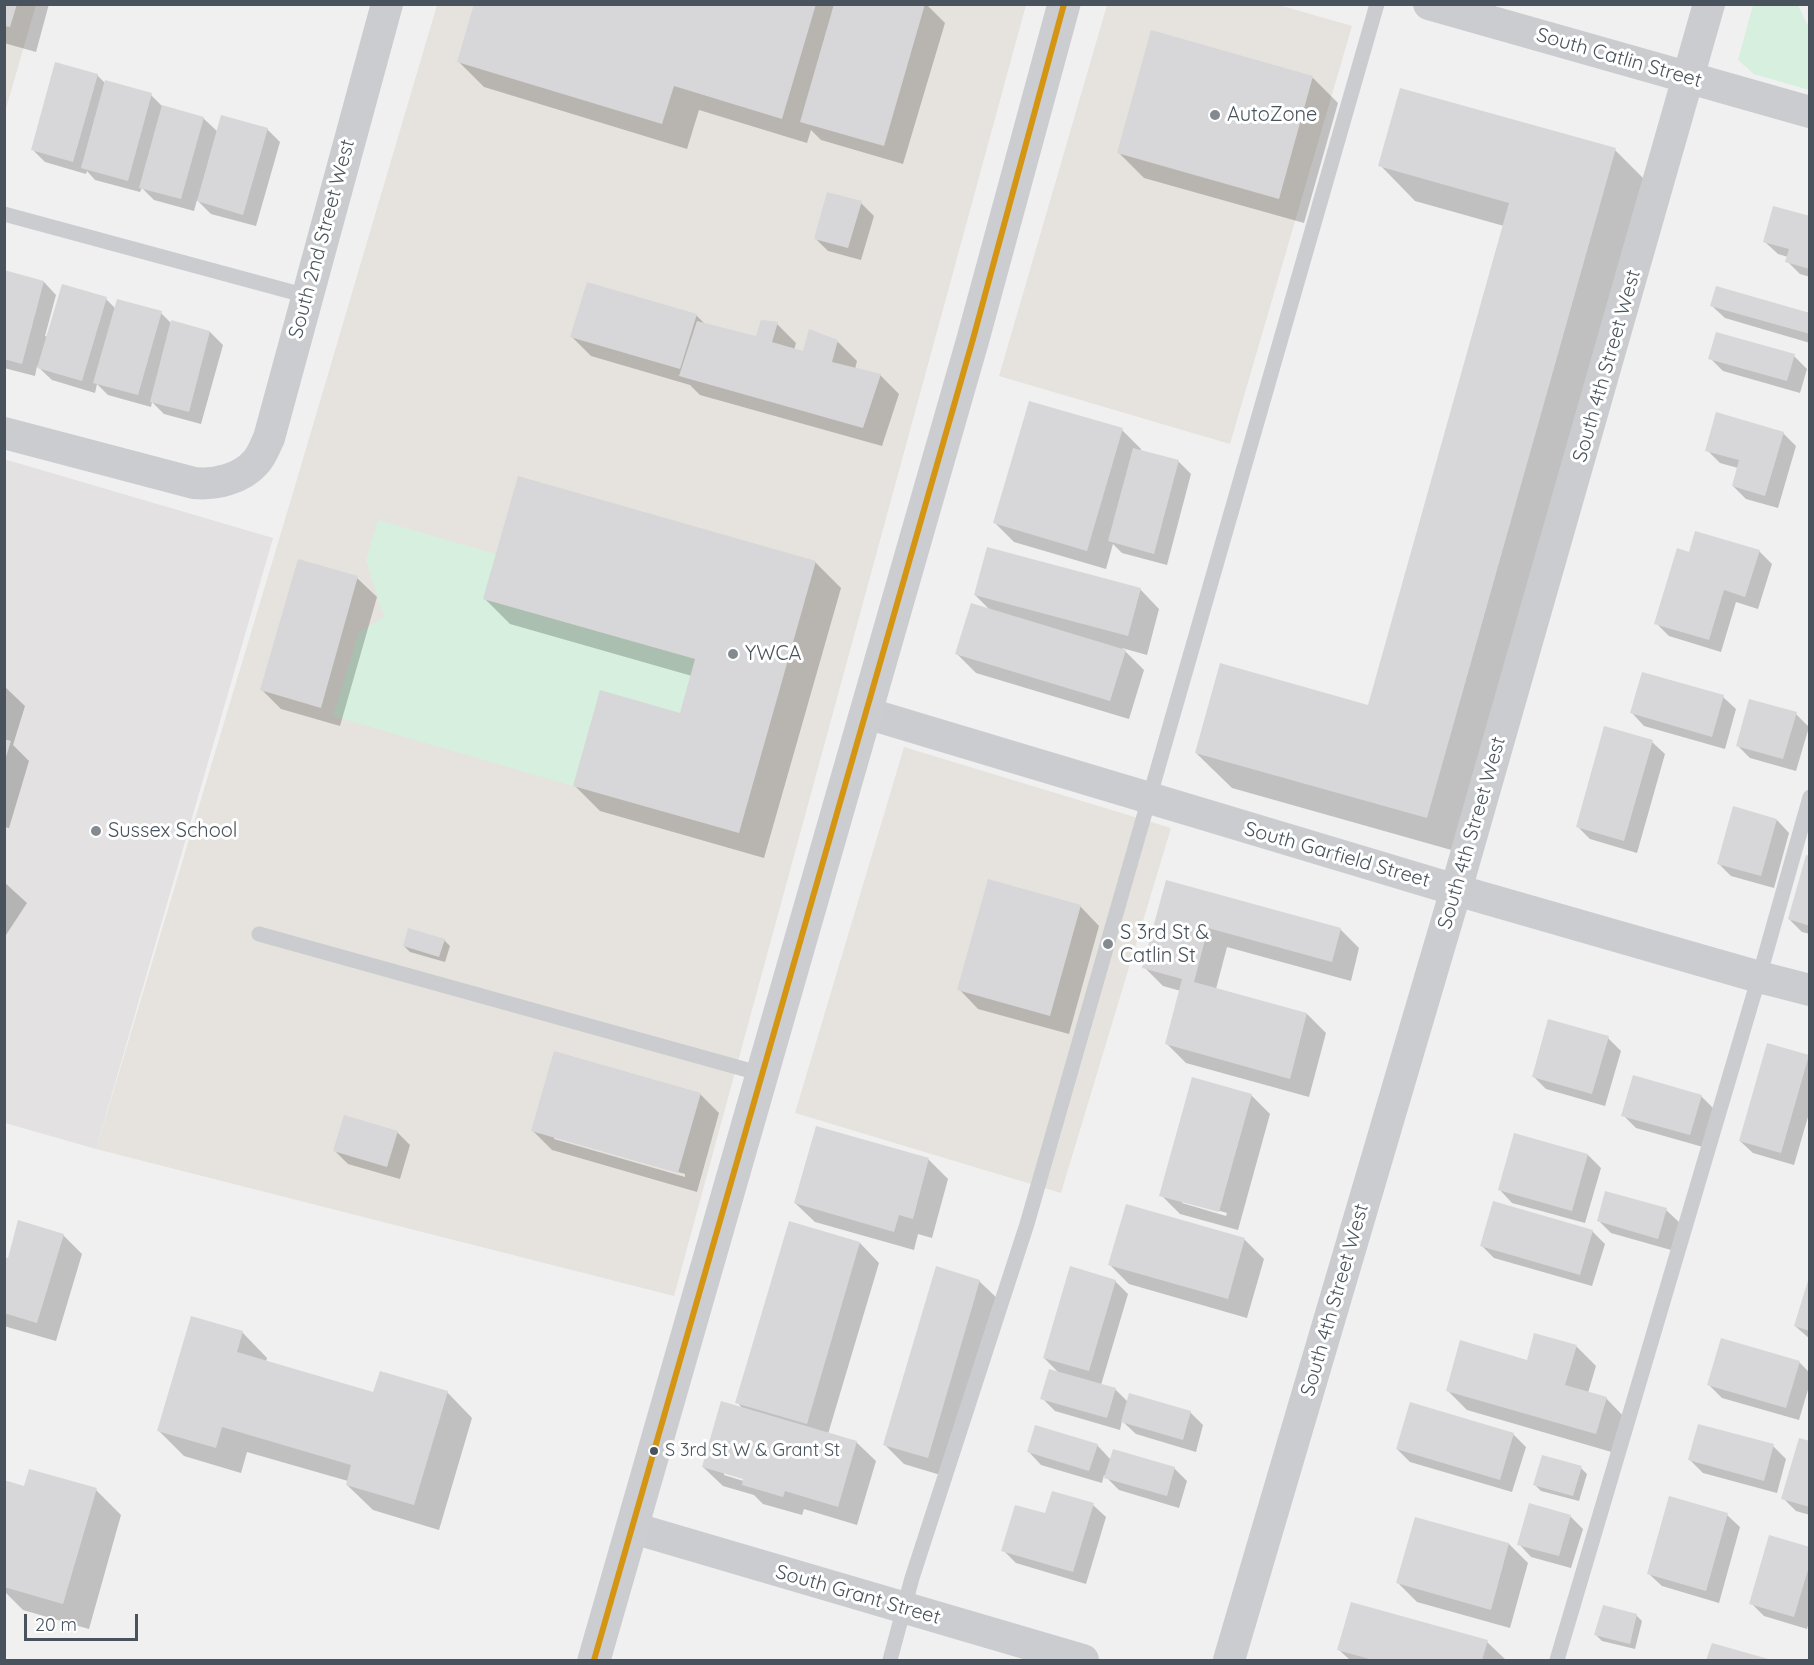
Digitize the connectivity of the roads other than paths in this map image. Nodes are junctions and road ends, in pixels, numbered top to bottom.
1 (387, 4) edge
2 (1064, 4) edge
3 (1377, 4) edge
4 (1429, 4) edge
5 (1709, 4) edge
6 (1690, 77) junction
7 (1809, 112) edge
8 (4, 214) edge
9 (307, 296) junction
10 (4, 433) edge
11 (866, 713) junction
12 (1809, 797) edge
13 (1149, 800) junction
14 (1456, 890) junction
15 (259, 934) dead end
16 (1759, 977) junction
17 (1809, 990) edge
18 (762, 1074) junction
19 (633, 1528) junction
20 (903, 1608) junction
21 (594, 1660) edge
22 (890, 1660) edge
23 (1083, 1660) edge
24 (1229, 1660) edge
25 (1557, 1660) edge

1 - 9 street, South 2nd Street West
2 - 11 main road
3 - 13 lane
4 - 6 street, South Catlin Street
5 - 6 street, South 4th Street West
6 - 7 street, South Catlin Street
6 - 14 street, South 4th Street West
8 - 9 lane
9 - 10 street, South 2nd Street West
11 - 13 street, South Garfield Street
11 - 18 main road
12 - 16 lane
13 - 14 street, South Garfield Street
13 - 20 lane
14 - 16 street, South Garfield Street
14 - 24 street, South 4th Street West
15 - 18 lane
16 - 17 street, South Garfield Street
16 - 25 lane
18 - 19 main road
19 - 20 street, South Grant Street
19 - 21 main road
20 - 22 lane
20 - 23 street, South Grant Street

